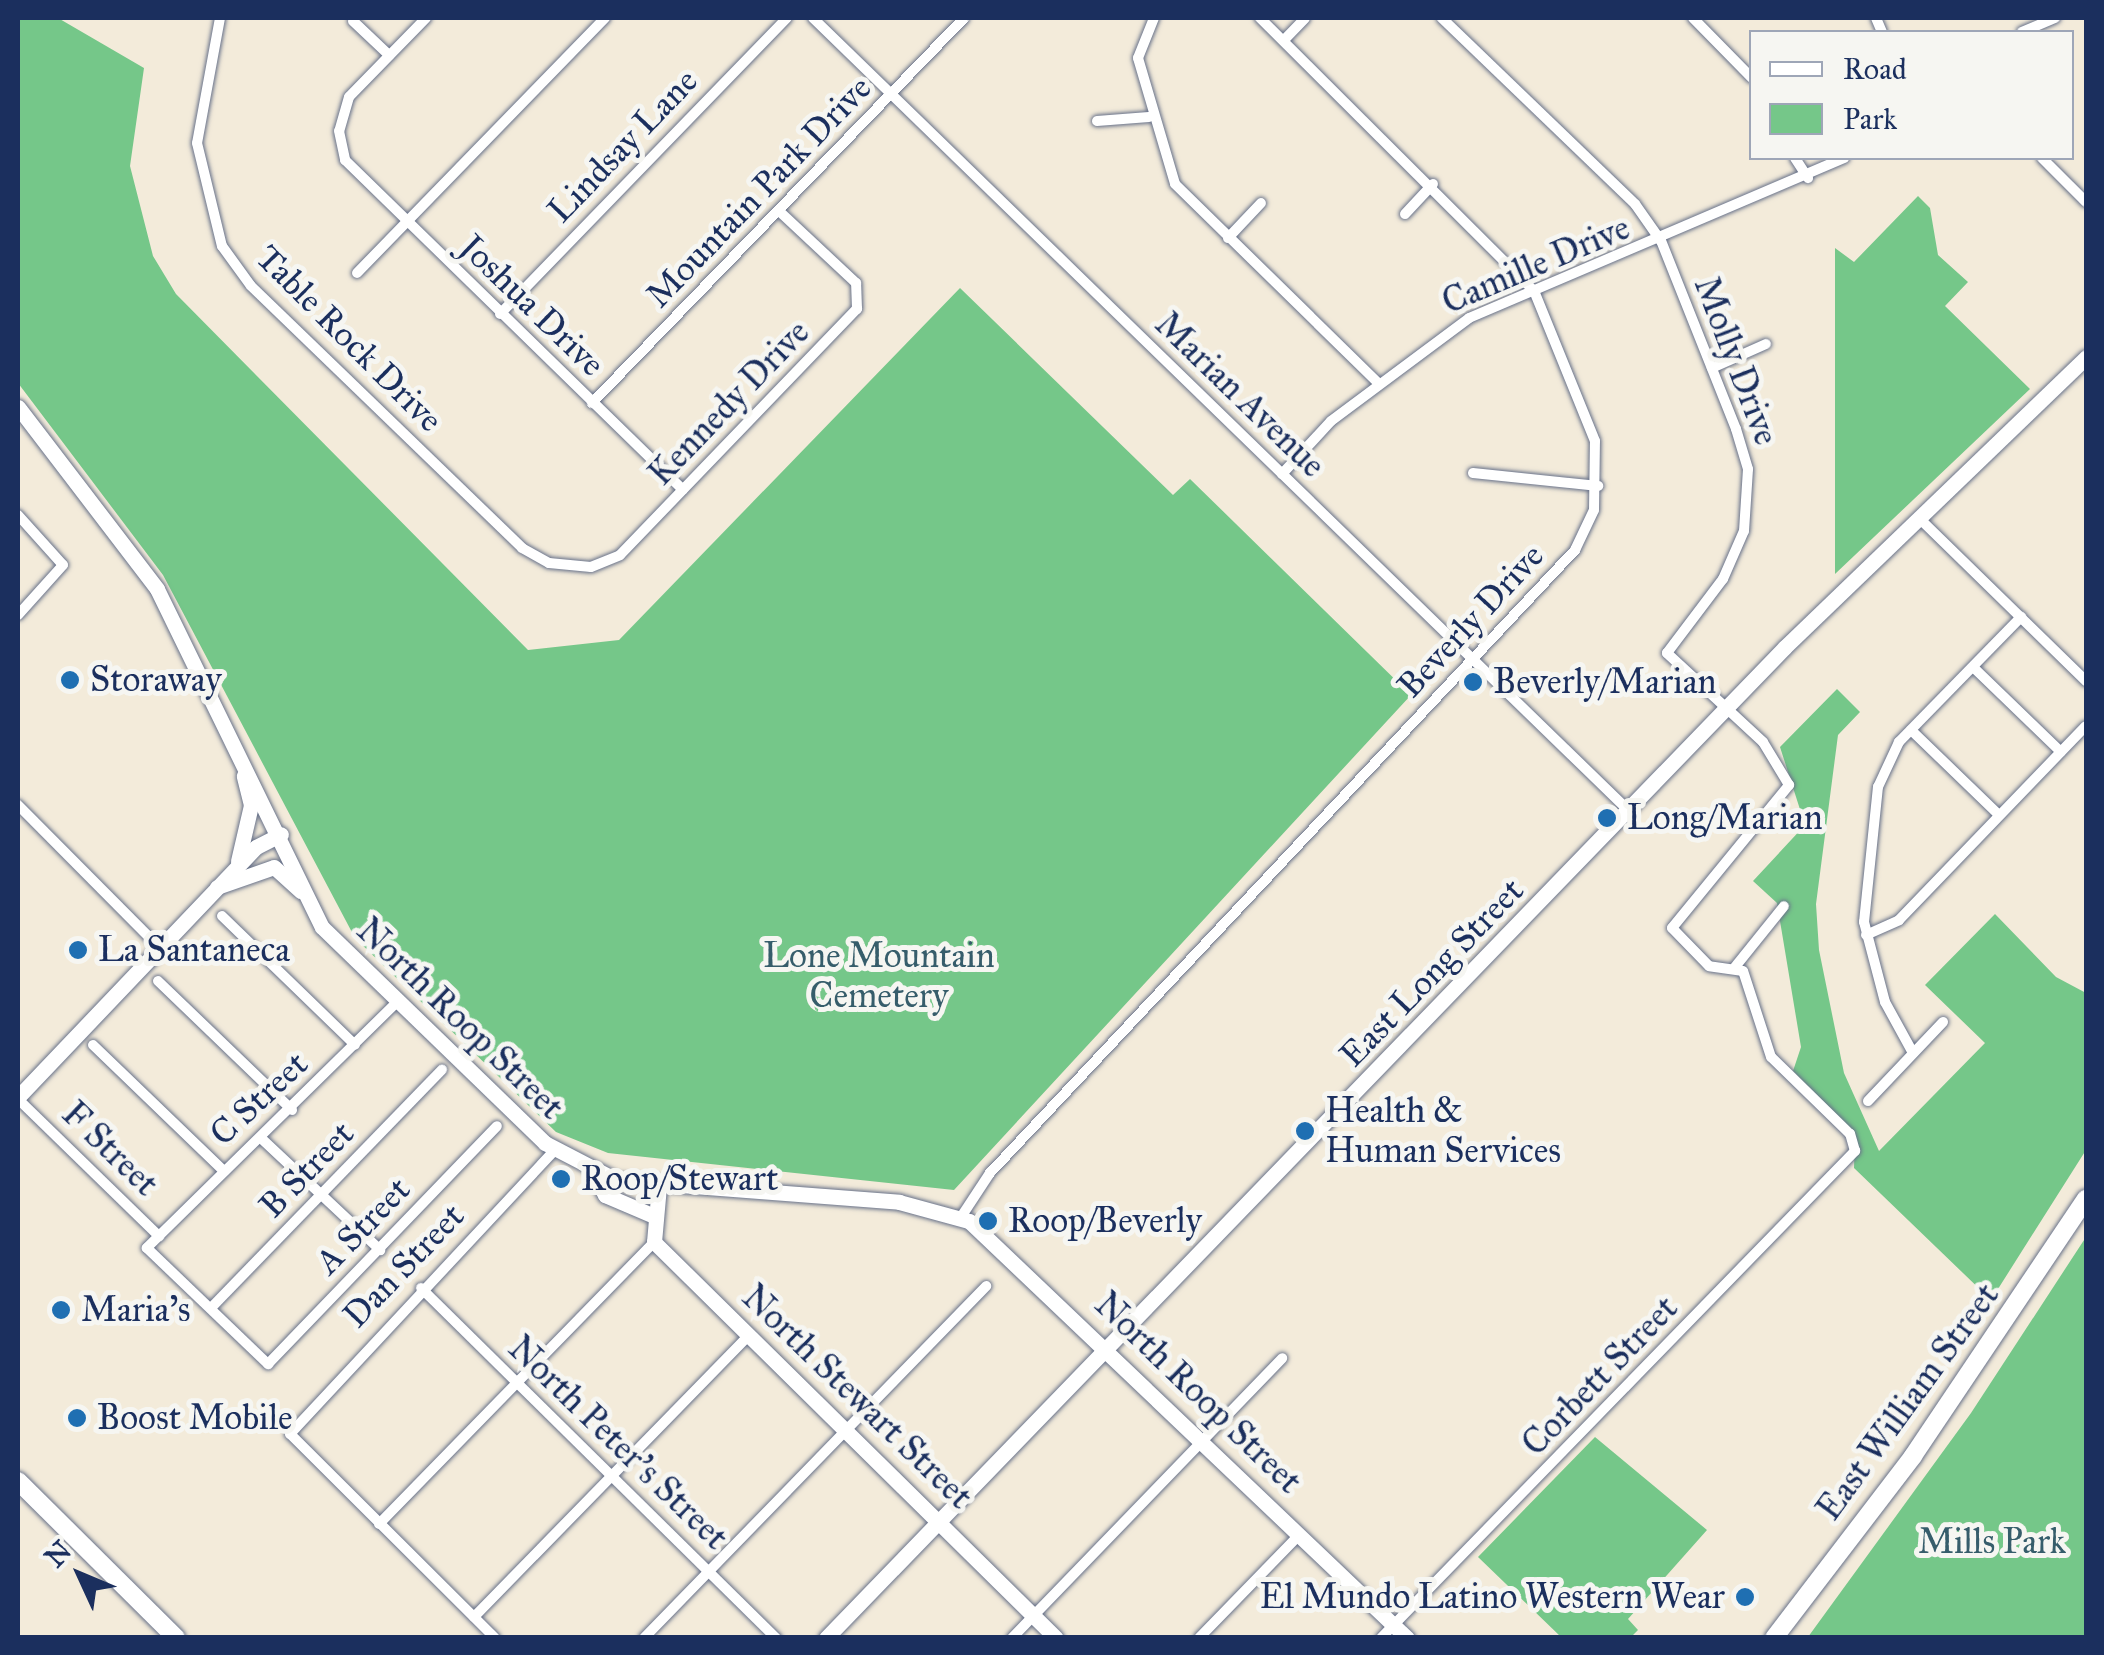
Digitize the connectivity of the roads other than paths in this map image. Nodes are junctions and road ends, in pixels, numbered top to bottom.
1 (220, 18) edge
2 (426, 18) edge
3 (605, 18) edge
4 (786, 18) edge
5 (813, 18) edge
6 (964, 18) edge
7 (1154, 18) edge
8 (1260, 18) edge
9 (1305, 18) edge
10 (1442, 18) edge
11 (1692, 18) edge
12 (2055, 18) edge
13 (353, 21) dead end
14 (2027, 30) edge
15 (1284, 40) junction
16 (389, 55) junction
17 (1749, 75) edge
18 (892, 95) junction
19 (1149, 117) junction
20 (1097, 121) dead end
21 (1797, 160) edge
22 (1840, 160) edge
23 (2044, 160) edge
24 (1808, 178) junction
25 (1433, 184) junction
26 (1262, 202) dead end
27 (2086, 202) edge
28 (779, 211) junction
29 (1406, 214) dead end
30 (406, 223) junction
31 (1228, 238) junction
32 (1661, 241) junction
33 (357, 272) dead end
34 (1534, 291) junction
35 (500, 314) junction
36 (1766, 344) dead end
37 (2086, 356) edge
38 (1712, 368) junction
39 (1378, 383) junction
40 (592, 403) junction
41 (18, 406) edge
42 (1473, 472) dead end
43 (1282, 474) junction
44 (1598, 486) junction
45 (684, 490) junction
46 (18, 515) edge
47 (1921, 520) junction
48 (522, 548) joint
49 (18, 616) edge
50 (2021, 617) junction
51 (1474, 659) junction
52 (1973, 666) junction
53 (2086, 680) edge
54 (1727, 709) junction
55 (2086, 726) edge
56 (1912, 730) junction
57 (2061, 752) junction
58 (238, 758) junction
59 (18, 805) edge
60 (1629, 812) junction
61 (1999, 815) junction
62 (282, 834) junction
63 (236, 867) junction
64 (217, 886) junction
65 (302, 892) junction
66 (1784, 906) dead end
67 (222, 916) dead end
68 (1866, 934) junction
69 (160, 948) junction
70 (1736, 967) junction
71 (158, 981) dead end
72 (397, 1002) junction
73 (1943, 1022) dead end
74 (93, 1045) dead end
75 (355, 1045) junction
76 (1914, 1053) junction
77 (442, 1070) dead end
78 (18, 1098) edge
79 (1868, 1101) dead end
80 (292, 1110) junction
81 (497, 1126) dead end
82 (262, 1140) junction
83 (555, 1150) junction
84 (223, 1170) junction
85 (594, 1175) junction
86 (659, 1186) junction
87 (321, 1195) junction
88 (2086, 1199) edge
89 (654, 1216) junction
90 (961, 1217) junction
91 (159, 1236) junction
92 (654, 1242) junction
93 (380, 1250) junction
94 (986, 1286) dead end
95 (421, 1288) junction
96 (210, 1308) junction
97 (749, 1334) junction
98 (1108, 1349) junction
99 (1282, 1358) dead end
100 (268, 1364) joint
101 (517, 1382) junction
102 (846, 1429) junction
103 (1202, 1441) junction
104 (612, 1476) junction
105 (18, 1481) edge
106 (940, 1521) junction
107 (380, 1524) junction
108 (1300, 1534) junction
109 (709, 1571) junction
110 (1035, 1614) junction
111 (474, 1618) junction
112 (1394, 1624) junction
113 (1777, 1636) edge
114 (176, 1638) edge
115 (495, 1638) edge
116 (644, 1638) edge
117 (776, 1638) edge
118 (826, 1638) edge
119 (1012, 1638) edge
120 (1056, 1638) edge
121 (1199, 1638) edge
122 (1382, 1638) edge
123 (1408, 1638) edge

1 - 48 street, Table Rock Drive
2 - 16 street
3 - 30 street
4 - 35 street, Lindsay Lane
5 - 18 street, Marian Avenue
6 - 18 street, Mountain Park Drive
7 - 19 street
8 - 15 street, Beverly Drive
9 - 15 street
10 - 32 street, Molly Drive
11 - 17 street
12 - 14 street
13 - 16 street
15 - 25 street, Beverly Drive
16 - 30 street, Joshua Drive
18 - 28 street, Mountain Park Drive
18 - 43 street, Marian Avenue
19 - 20 street
19 - 31 street
21 - 24 street
22 - 24 street, Camille Drive
23 - 27 street
24 - 32 street, Camille Drive
25 - 29 street
25 - 34 street, Beverly Drive
26 - 31 street
28 - 40 street, Mountain Park Drive
28 - 45 street, Kennedy Drive
30 - 33 street
30 - 35 street, Joshua Drive
31 - 39 street
32 - 34 street, Camille Drive
32 - 38 street, Molly Drive
34 - 39 street, Camille Drive
34 - 44 street, Beverly Drive
35 - 40 street, Joshua Drive
36 - 38 street
37 - 47 street, East Long Street
38 - 54 street, Molly Drive
39 - 43 street, Camille Drive
40 - 45 street, Joshua Drive
41 - 58 street, North Roop Street
42 - 44 street
43 - 51 street, Marian Avenue
44 - 51 street, Beverly Drive
45 - 48 street, Kennedy Drive
46 - 49 street
47 - 50 street
47 - 54 street, East Long Street
50 - 52 street
50 - 53 street
51 - 60 street, Marian Avenue
51 - 90 street, Beverly Drive
52 - 56 street
52 - 57 street
54 - 60 street, East Long Street
54 - 70 street, Molly Drive
55 - 57 street
56 - 61 street
56 - 68 street
57 - 61 street
58 - 62 street, North Roop Street
58 - 63 street
59 - 69 street
60 - 98 street, East Long Street
61 - 68 street
62 - 63 street
62 - 65 street, North Roop Street
63 - 64 street
64 - 65 street
64 - 69 street
65 - 72 street, North Roop Street
66 - 70 street
67 - 75 street
68 - 76 street
69 - 78 street
70 - 112 street, Corbett Street
71 - 80 street
72 - 75 street, C Street
72 - 83 street, North Roop Street
73 - 76 street
74 - 84 street
75 - 80 street, C Street
76 - 79 street
77 - 87 street, B Street
78 - 91 street, F Street
80 - 82 street, C Street
81 - 93 street, A Street
82 - 84 street, C Street
82 - 87 street
83 - 85 street, North Roop Street
83 - 95 street, Dan Street
84 - 91 street, C Street
85 - 86 street, North Roop Street
85 - 89 street
86 - 89 street
86 - 90 street, North Roop Street
87 - 93 street
87 - 96 street, B Street
88 - 113 main road, East William Street
89 - 92 street
90 - 98 street, North Roop Street
91 - 96 street, F Street
92 - 97 street, North Stewart Street
92 - 101 street
93 - 100 street, A Street
94 - 102 street
95 - 101 street, North Peter's Street
95 - 107 street, Dan Street
96 - 100 street, F Street
97 - 102 street, North Stewart Street
97 - 104 street
98 - 103 street, North Roop Street
98 - 106 street, East Long Street
99 - 103 street
101 - 104 street, North Peter's Street
101 - 107 street
102 - 106 street, North Stewart Street
102 - 109 street
103 - 108 street, North Roop Street
103 - 110 street
104 - 109 street, North Peter's Street
104 - 111 street
105 - 114 main road
106 - 110 street, North Stewart Street
106 - 118 street, East Long Street
107 - 111 street
108 - 112 street, North Roop Street
108 - 121 street
109 - 116 street
109 - 117 street, North Peter's Street
110 - 119 street
110 - 120 street, North Stewart Street
111 - 115 street
112 - 122 street, Corbett Street
112 - 123 street, North Roop Street

